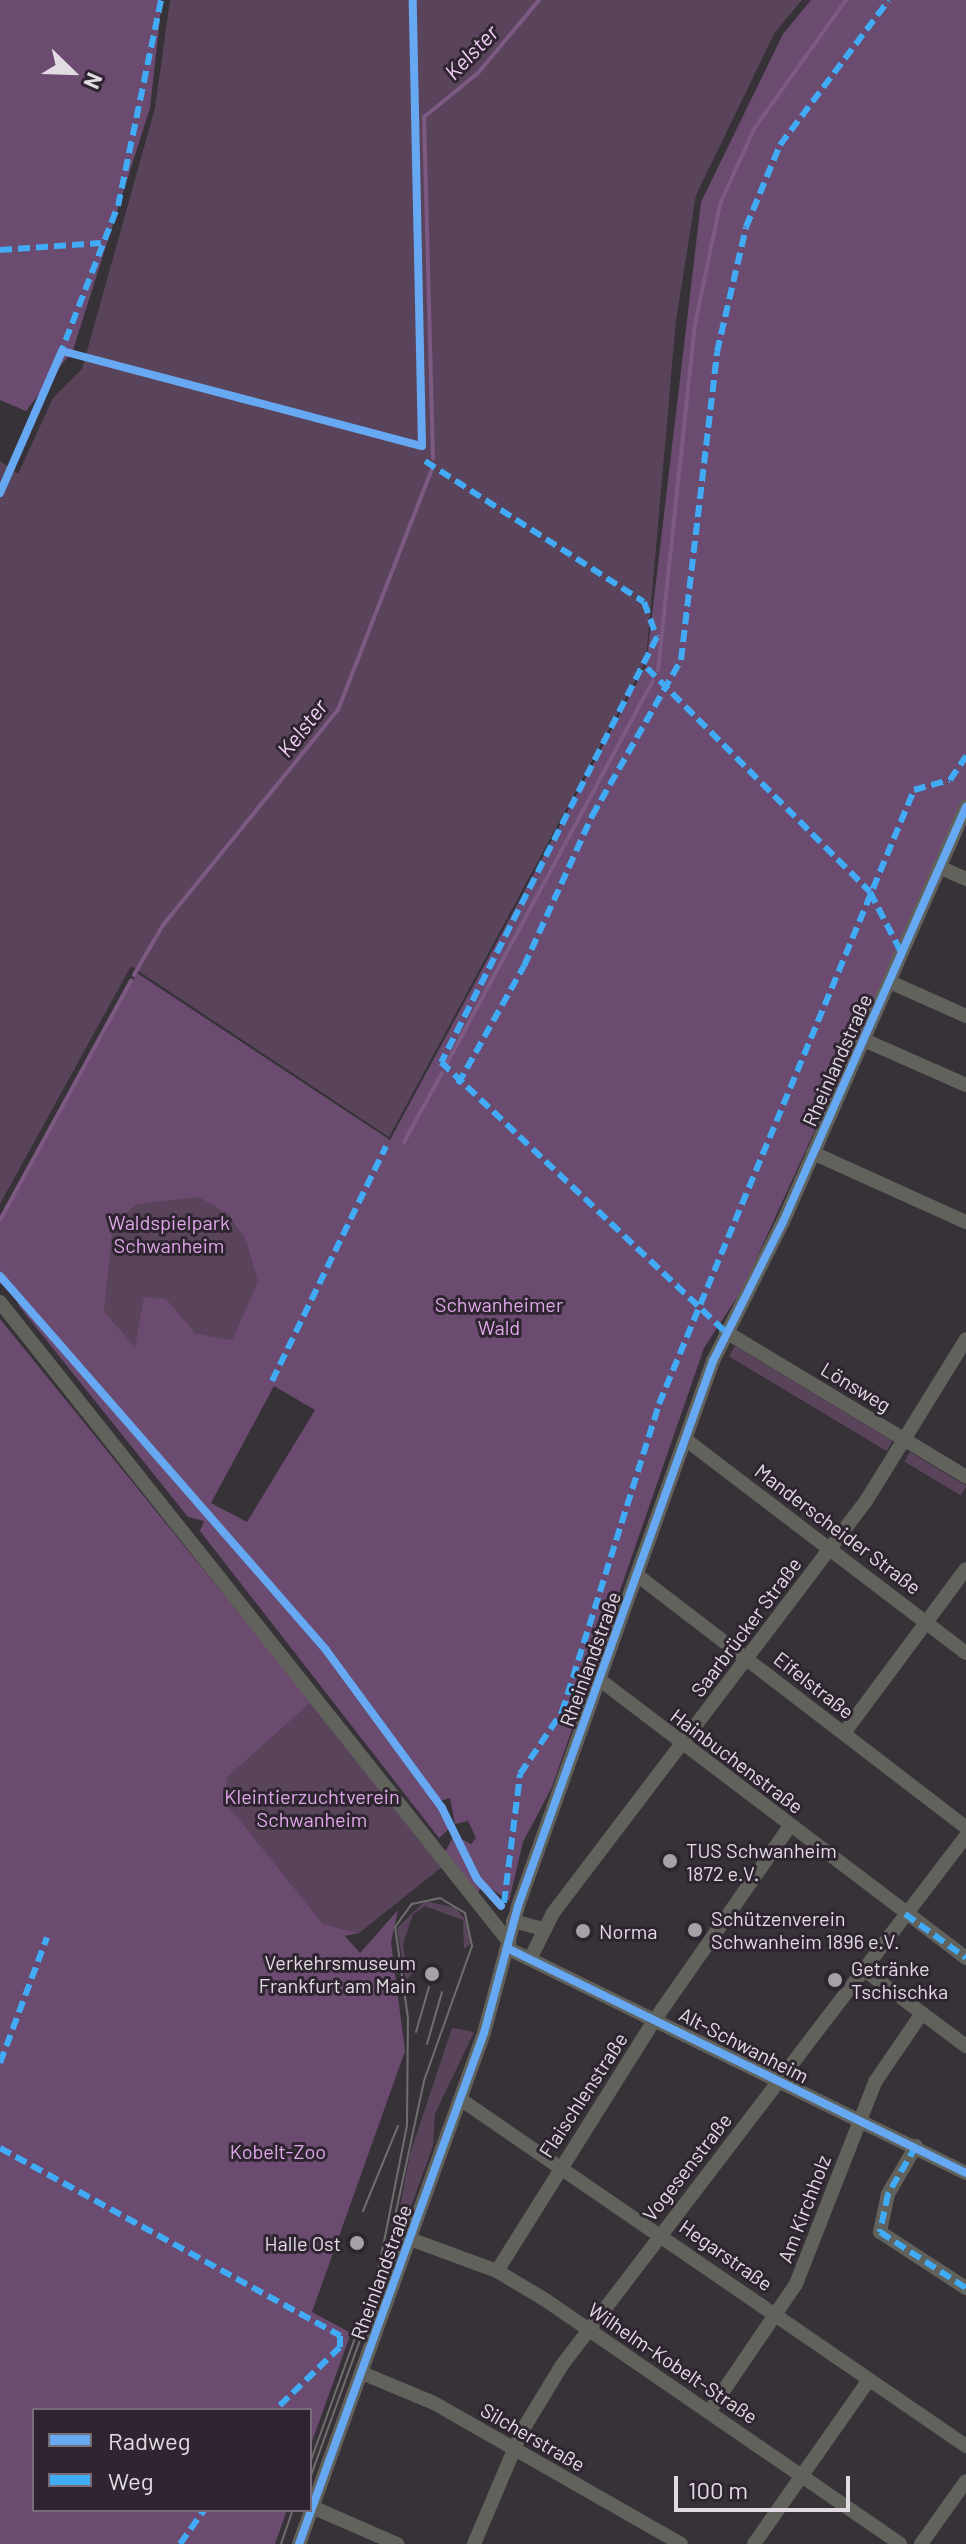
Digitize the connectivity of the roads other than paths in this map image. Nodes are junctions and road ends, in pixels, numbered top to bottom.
1 (966, 807) edge
2 (939, 867) junction
3 (966, 879) edge
4 (890, 982) junction
5 (966, 1016) edge
6 (864, 1040) junction
7 (966, 1085) edge
8 (813, 1153) junction
9 (966, 1222) edge
10 (0, 1302) edge
11 (726, 1332) junction
12 (966, 1339) edge
13 (685, 1439) junction
14 (907, 1440) junction
15 (966, 1477) edge
16 (832, 1548) junction
17 (966, 1569) edge
18 (637, 1575) junction
19 (929, 1624) junction
20 (966, 1653) edge
21 (748, 1659) junction
22 (600, 1680) junction
23 (844, 1733) junction
24 (681, 1744) junction
25 (790, 1826) junction
26 (966, 1827) edge
27 (966, 1836) edge
28 (905, 1914) junction
29 (513, 1921) junction
30 (542, 1929) junction
31 (508, 1945) junction
32 (532, 1955) junction
33 (966, 1958) edge
34 (863, 1969) junction
35 (922, 2013) junction
36 (656, 2018) junction
37 (966, 2046) edge
38 (779, 2082) junction
39 (460, 2099) junction
40 (860, 2120) junction
41 (916, 2146) junction
42 (562, 2165) junction
43 (966, 2173) edge
44 (660, 2234) junction
45 (410, 2239) junction
46 (497, 2271) junction
47 (966, 2288) edge
48 (777, 2314) junction
49 (588, 2329) junction
50 (362, 2373) junction
51 (869, 2380) junction
52 (709, 2412) junction
53 (966, 2446) edge
54 (514, 2448) junction
55 (801, 2476) junction
56 (966, 2481) edge
57 (312, 2507) joint
58 (310, 2512) edge
59 (299, 2544) edge
60 (397, 2544) edge
61 (474, 2544) edge
62 (681, 2544) edge
63 (754, 2544) edge
64 (900, 2544) edge
65 (921, 2544) edge

1 - 2 street, Rheinlandstraße
2 - 3 street
2 - 4 street, Rheinlandstraße
4 - 5 street
4 - 6 street, Rheinlandstraße
6 - 7 street
6 - 8 street, Rheinlandstraße
8 - 9 street
8 - 11 street, Rheinlandstraße
10 - 31 street
11 - 13 street, Rheinlandstraße
11 - 14 street, Lönsweg
12 - 14 street, Saarbrücker Straße
13 - 16 street, Manderscheider Straße
13 - 18 street, Rheinlandstraße
14 - 15 street, Lönsweg
14 - 16 street, Saarbrücker Straße
16 - 19 street, Manderscheider Straße
16 - 21 street, Saarbrücker Straße
17 - 19 street
18 - 21 street, Eifelstraße
18 - 22 street, Rheinlandstraße
19 - 20 street, Manderscheider Straße
19 - 23 street
21 - 23 street, Eifelstraße
21 - 24 street, Saarbrücker Straße
22 - 24 street, Hainbuchenstraße
22 - 29 street, Rheinlandstraße
23 - 26 street, Eifelstraße
24 - 25 street, Hainbuchenstraße
24 - 30 street, Saarbrücker Straße
25 - 28 street, Hainbuchenstraße
25 - 36 street, Flaischlenstraße
27 - 28 street, Vogesenstraße
28 - 33 street, Hainbuchenstraße
28 - 34 street, Vogesenstraße
29 - 30 street
29 - 31 street, Rheinlandstraße
30 - 32 street, Saarbrücker Straße
31 - 32 street, Alt-Schwanheim
31 - 39 street, Rheinlandstraße
32 - 36 street, Alt-Schwanheim
34 - 35 street
34 - 38 street, Vogesenstraße
35 - 37 street
35 - 40 street, Am Kirchholz
36 - 38 street, Alt-Schwanheim
36 - 42 street, Flaischlenstraße
38 - 40 street, Alt-Schwanheim
38 - 44 street, Vogesenstraße
39 - 42 street, Hegarstraße
39 - 45 street, Rheinlandstraße
40 - 41 street, Alt-Schwanheim
40 - 48 street, Am Kirchholz
41 - 43 street, Alt-Schwanheim
41 - 47 street
42 - 44 street, Hegarstraße
42 - 46 street, Flaischlenstraße
44 - 48 street, Hegarstraße
44 - 49 street, Vogesenstraße
45 - 46 street, Wilhelm-Kobelt-Straße
45 - 50 street, Rheinlandstraße
46 - 49 street, Wilhelm-Kobelt-Straße
48 - 51 street, Hegarstraße
48 - 52 street, Am Kirchholz
49 - 52 street, Wilhelm-Kobelt-Straße
49 - 54 street, Vogesenstraße
50 - 54 street, Silcherstraße
50 - 57 street, Rheinlandstraße
51 - 53 street, Hegarstraße
51 - 55 street
52 - 55 street, Wilhelm-Kobelt-Straße
54 - 61 street, Vogesenstraße
54 - 62 street, Silcherstraße
55 - 63 street
55 - 64 street, Wilhelm-Kobelt-Straße
56 - 65 street
57 - 60 street
58 - 59 street, Rheinlandstraße

